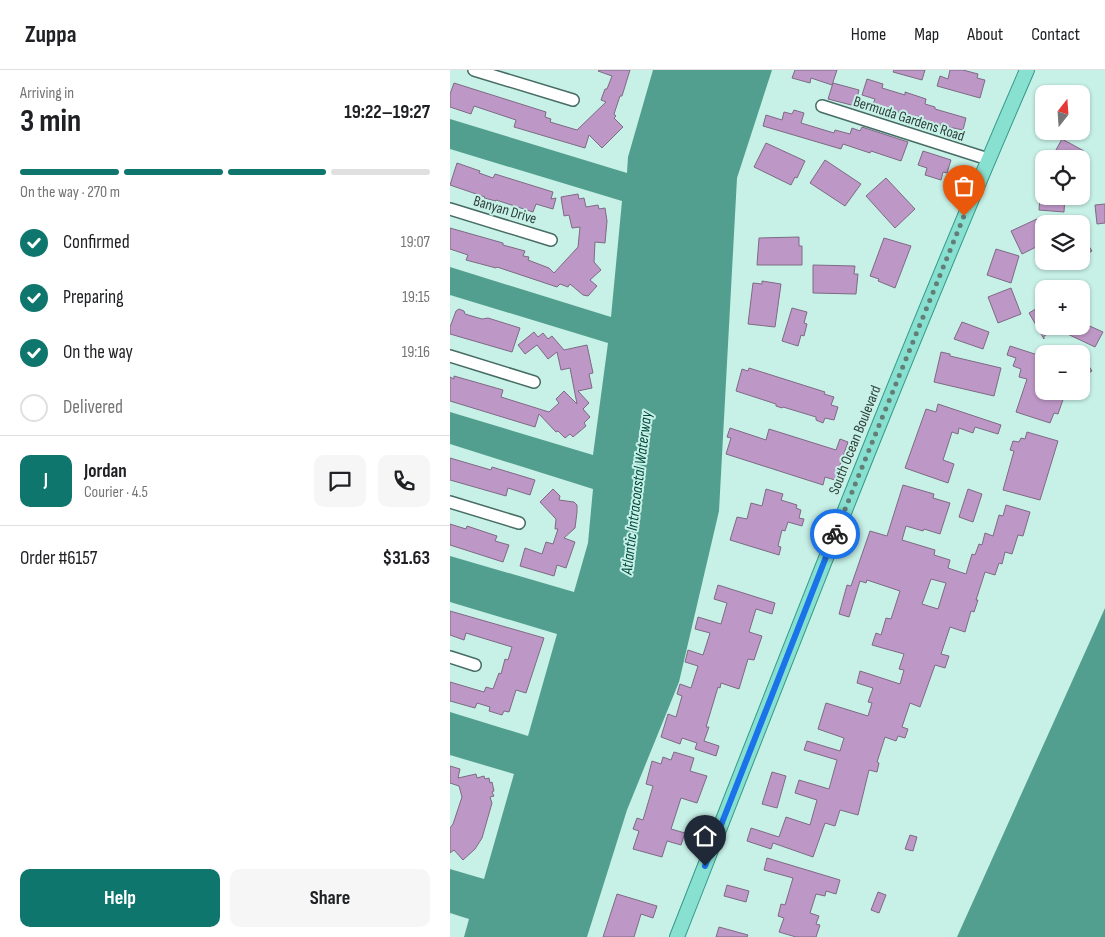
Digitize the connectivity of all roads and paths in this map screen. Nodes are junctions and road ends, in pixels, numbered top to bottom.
1 (474, 70) edge
2 (1026, 70) edge
3 (573, 100) dead end
4 (822, 106) dead end
5 (988, 160) junction
6 (450, 209) edge
7 (551, 240) dead end
8 (450, 356) edge
9 (534, 382) dead end
10 (450, 502) edge
11 (519, 524) dead end
12 (450, 658) edge
13 (475, 665) dead end
14 (677, 937) edge

1 - 3 street
2 - 5 main road, South Ocean Boulevard
4 - 5 street, Bermuda Gardens Road
5 - 14 main road, South Ocean Boulevard
6 - 7 street, Banyan Drive
8 - 9 street
10 - 11 street
12 - 13 street

